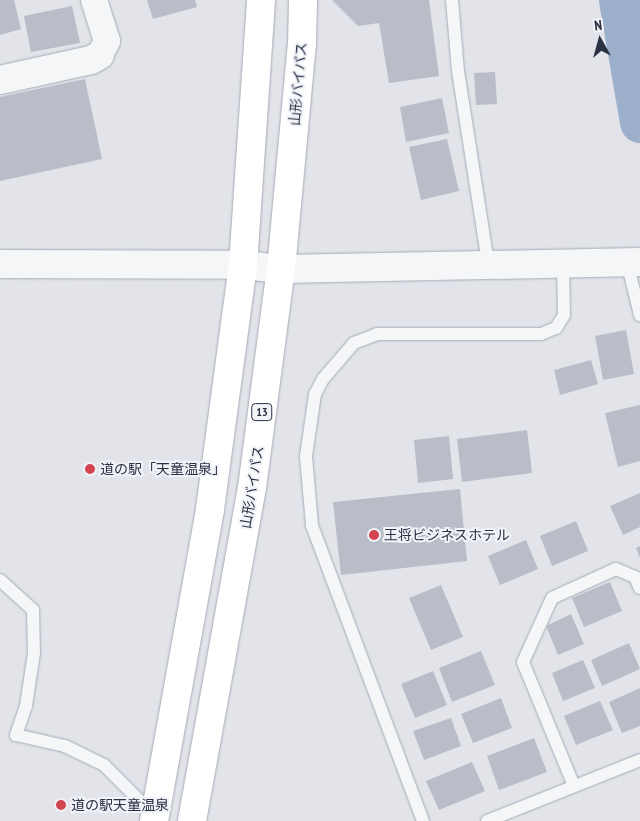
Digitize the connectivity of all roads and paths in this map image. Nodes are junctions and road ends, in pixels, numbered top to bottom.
1 (94, 0) edge
2 (261, 0) edge
3 (303, 0) edge
4 (452, 0) edge
5 (100, 55) joint
6 (0, 80) edge
7 (563, 262) junction
8 (635, 262) edge
9 (0, 264) edge
10 (488, 264) junction
11 (243, 265) junction
12 (281, 269) junction
13 (640, 315) edge
14 (0, 580) edge
15 (640, 588) edge
16 (640, 760) edge
17 (574, 786) junction
18 (155, 819) edge
19 (192, 821) edge
20 (423, 821) edge
21 (487, 821) edge

1 - 5 street
2 - 11 highway
3 - 12 highway, 山形バイパス / 13
4 - 10 lane
5 - 6 street
7 - 8 street
7 - 10 street
7 - 20 lane
8 - 13 lane
9 - 11 street
10 - 12 street
11 - 12 street
11 - 18 highway
12 - 19 highway, 山形バイパス / 13
14 - 18 lane
15 - 17 lane
16 - 17 lane
17 - 21 lane

